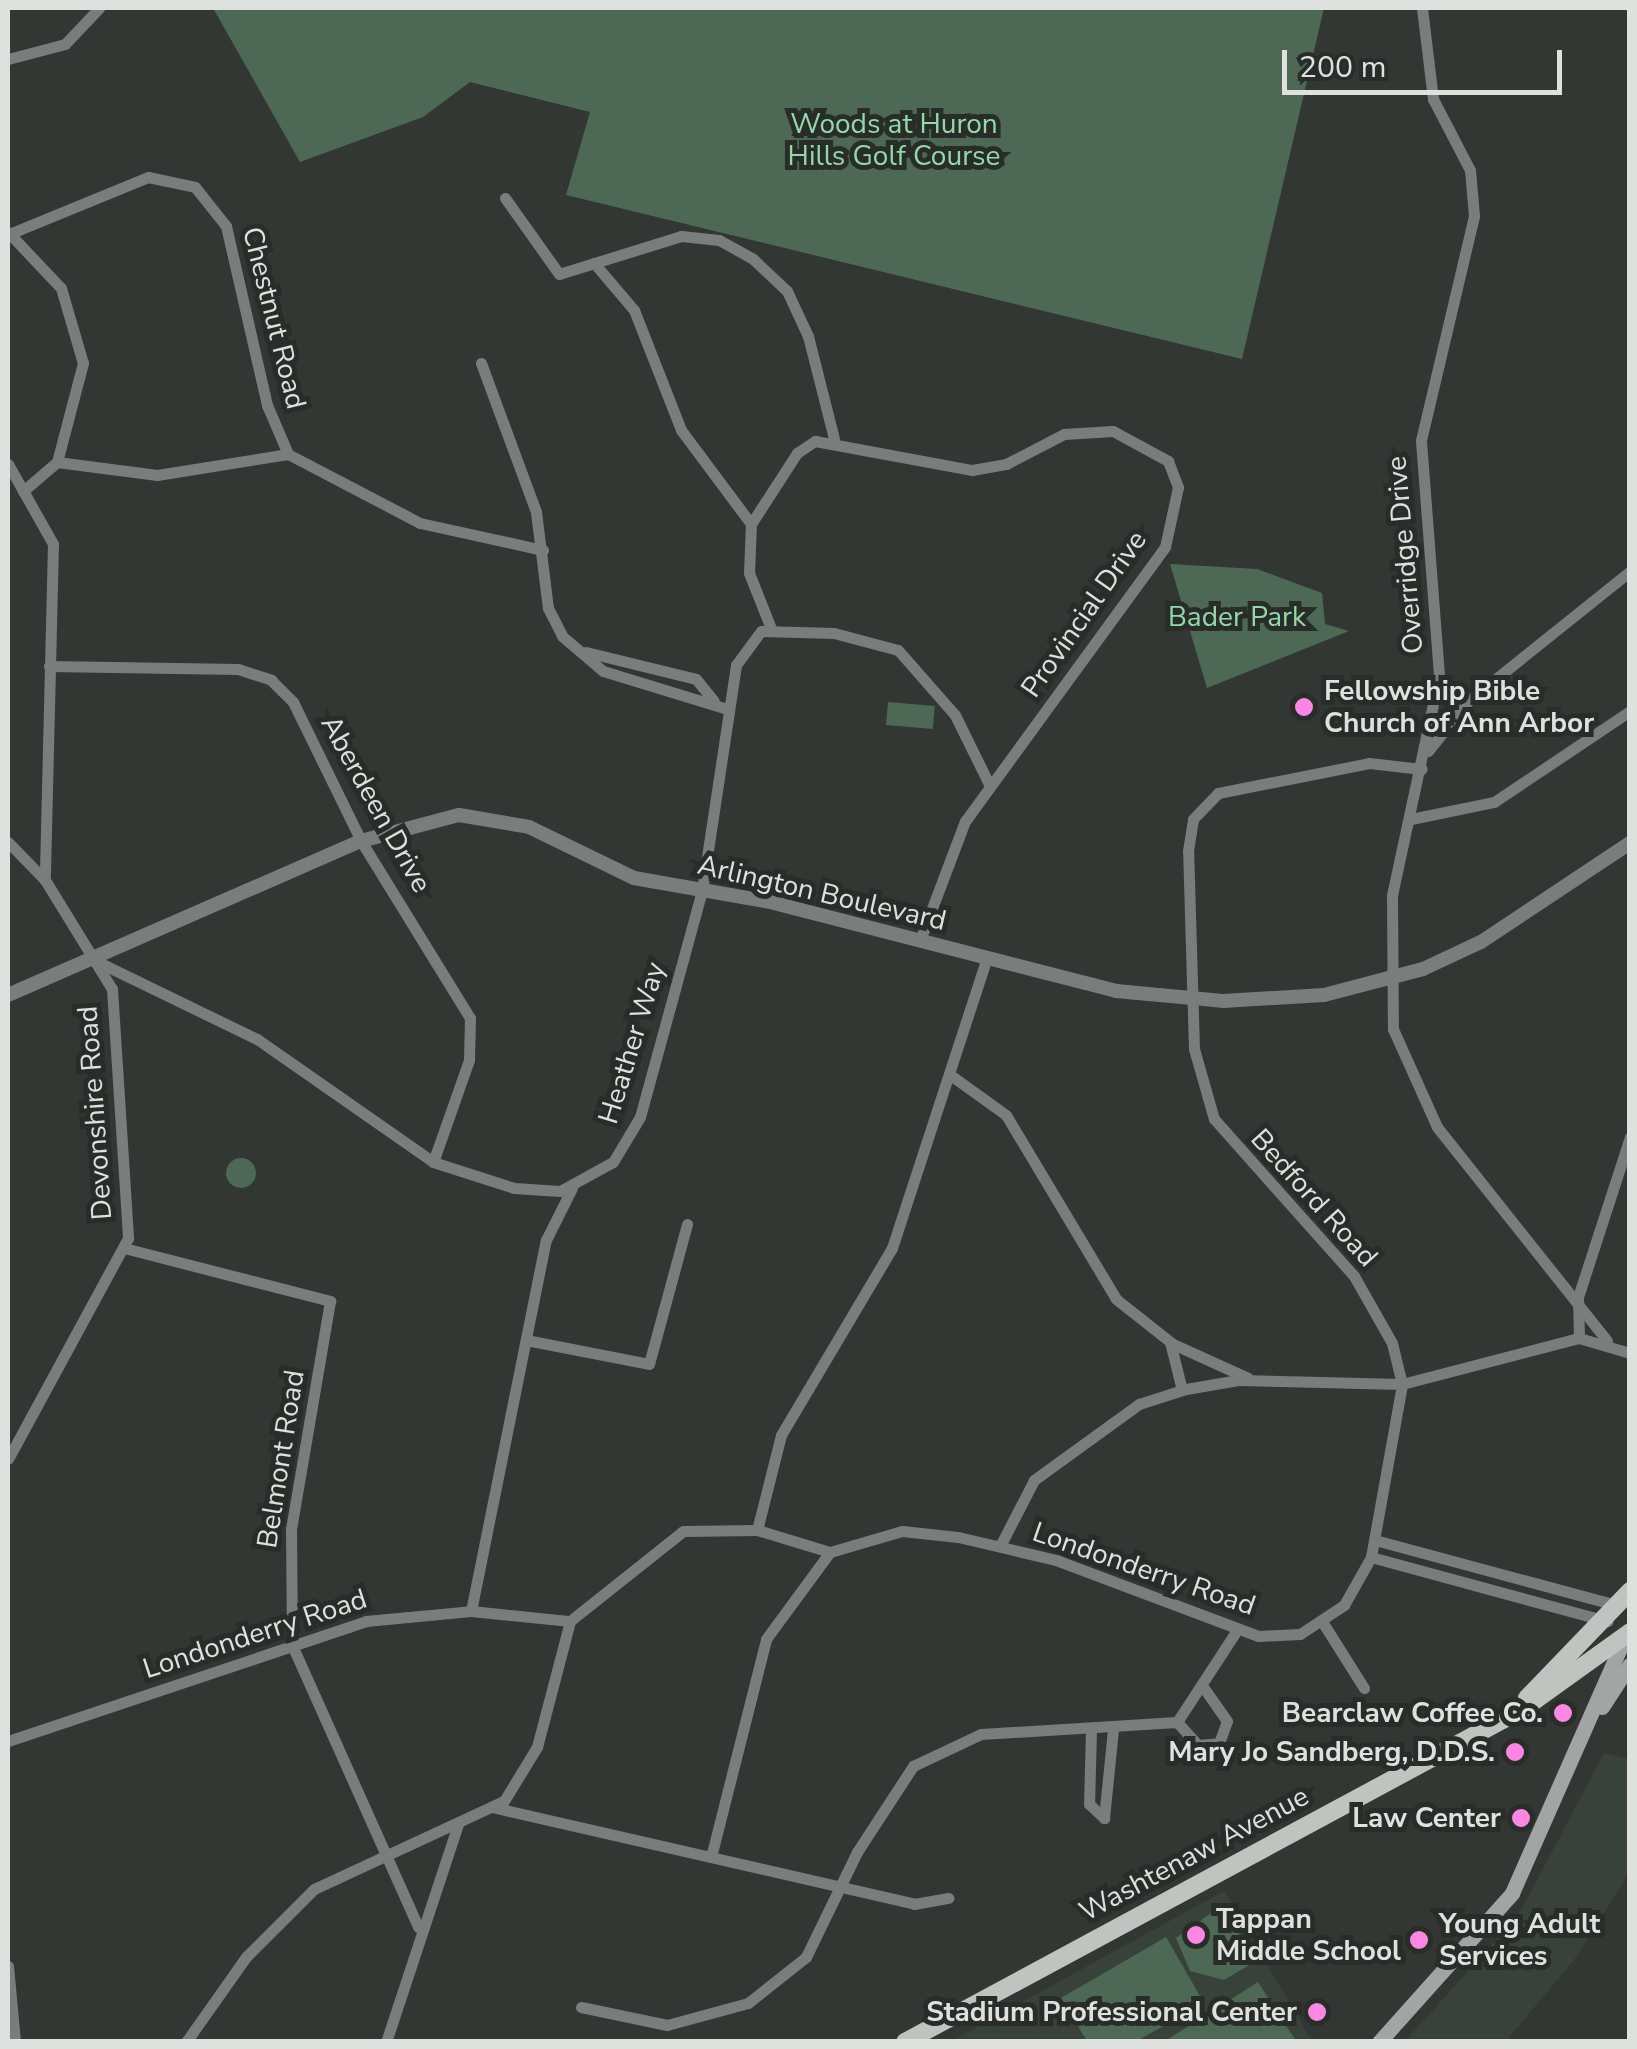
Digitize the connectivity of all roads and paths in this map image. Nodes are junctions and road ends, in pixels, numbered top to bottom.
1 (99, 8) edge
2 (1422, 8) edge
3 (8, 59) edge
4 (505, 198) dead end
5 (8, 233) edge
6 (594, 263) junction
7 (481, 363) dead end
8 (834, 439) junction
9 (288, 454) junction
10 (57, 462) junction
11 (8, 464) edge
12 (23, 491) junction
13 (751, 524) junction
14 (543, 550) junction
15 (1630, 572) edge
16 (772, 630) junction
17 (49, 666) junction
18 (1437, 697) junction
19 (1468, 701) junction
20 (728, 710) junction
21 (1630, 711) edge
22 (1426, 754) junction
23 (1422, 768) junction
24 (990, 786) junction
25 (1411, 819) junction
26 (361, 841) junction
27 (8, 842) edge
28 (1630, 843) edge
29 (45, 880) junction
30 (702, 890) junction
31 (920, 940) junction
32 (987, 958) junction
33 (94, 960) junction
34 (1387, 980) junction
35 (8, 994) edge
36 (1192, 998) junction
37 (949, 1074) junction
38 (1630, 1137) edge
39 (434, 1162) junction
40 (572, 1188) junction
41 (687, 1224) dead end
42 (128, 1249) junction
43 (1578, 1298) junction
44 (1579, 1338) junction
45 (526, 1340) junction
46 (1607, 1341) junction
47 (1170, 1342) junction
48 (1630, 1353) edge
49 (1252, 1380) junction
50 (1402, 1384) junction
51 (1182, 1390) junction
52 (8, 1460) edge
53 (757, 1530) junction
54 (1375, 1540) junction
55 (1000, 1546) junction
56 (830, 1552) junction
57 (1371, 1557) junction
58 (1519, 1577) junction
59 (1516, 1594) junction
60 (1624, 1598) edge
61 (471, 1611) junction
62 (570, 1620) junction
63 (1607, 1621) junction
64 (1323, 1623) junction
65 (1628, 1631) edge
66 (1235, 1633) junction
67 (292, 1645) junction
68 (1630, 1664) edge
69 (1364, 1688) dead end
70 (1206, 1689) junction
71 (1507, 1714) junction
72 (1596, 1714) junction
73 (1177, 1722) junction
74 (1091, 1730) junction
75 (1113, 1730) junction
76 (8, 1741) edge
77 (492, 1807) junction
78 (458, 1824) junction
79 (388, 1850) junction
80 (712, 1856) junction
81 (842, 1886) junction
82 (948, 1898) dead end
83 (418, 1927) junction
84 (8, 1966) edge
85 (581, 2007) dead end
86 (14, 2042) edge
87 (186, 2042) edge
88 (386, 2042) edge
89 (905, 2042) edge
90 (1379, 2042) edge

1 - 3 street
2 - 18 street, Overridge Drive
4 - 6 street
5 - 9 street, Chestnut Road
5 - 10 street
6 - 8 street
6 - 13 street
7 - 14 street
8 - 13 street
8 - 24 street, Provincial Drive
9 - 10 street
9 - 14 street
10 - 12 street
11 - 12 street
12 - 17 street
13 - 16 street
14 - 20 street
15 - 19 street
16 - 20 street, Heather Way
16 - 24 street
17 - 26 street, Aberdeen Drive
17 - 29 street
18 - 19 street
18 - 22 street, Overridge Drive
19 - 22 street
20 - 30 street, Heather Way
21 - 25 street
22 - 23 street, Overridge Drive
23 - 25 street, Overridge Drive
23 - 36 street, Bedford Road
24 - 31 street, Provincial Drive
25 - 34 street, Overridge Drive
26 - 30 street, Arlington Boulevard
26 - 33 street, Arlington Boulevard
26 - 39 street, Aberdeen Drive
27 - 29 street, Devonshire Road
28 - 34 street, Arlington Boulevard
29 - 33 street, Devonshire Road
30 - 31 street, Arlington Boulevard
30 - 40 street, Heather Way
31 - 32 street, Arlington Boulevard
32 - 36 street, Arlington Boulevard
32 - 37 street
33 - 35 street, Arlington Boulevard
33 - 39 street
33 - 42 street, Devonshire Road
34 - 36 street, Arlington Boulevard
34 - 43 street, Overridge Drive
36 - 50 street, Bedford Road
37 - 47 street
37 - 53 street
38 - 43 street
39 - 40 street
40 - 45 street
41 - 45 street
42 - 52 street, Devonshire Road
42 - 67 street, Belmont Road
43 - 44 street
43 - 46 street, Overridge Drive
44 - 46 street
44 - 50 street
45 - 61 street
46 - 48 street
47 - 49 street
47 - 51 street
49 - 50 street
49 - 51 street
50 - 54 street, Bedford Road
51 - 55 street
53 - 56 street
53 - 62 street
54 - 57 street
54 - 58 street
55 - 56 street, Londonderry Road
55 - 66 street, Londonderry Road
56 - 80 street
57 - 59 street
57 - 64 street
58 - 59 street
58 - 60 street
59 - 63 street
60 - 63 main road, Washtenaw Avenue
61 - 62 street, Londonderry Road
61 - 67 street, Londonderry Road
62 - 77 street
63 - 71 main road, Washtenaw Avenue
64 - 66 street, Londonderry Road
64 - 69 street
65 - 71 main road, Washtenaw Avenue
65 - 72 main road
66 - 70 street
67 - 76 street, Londonderry Road
67 - 79 street, Belmont Road
68 - 72 main road
70 - 73 street
70 - 73 street
71 - 89 main road, Washtenaw Avenue
72 - 90 main road
73 - 75 street
74 - 75 street
74 - 75 street
74 - 81 street
77 - 78 street
77 - 80 street
78 - 79 street
78 - 83 street
79 - 83 street, Belmont Road
79 - 87 street
80 - 81 street
81 - 82 street
81 - 85 street
83 - 88 street
84 - 86 street

